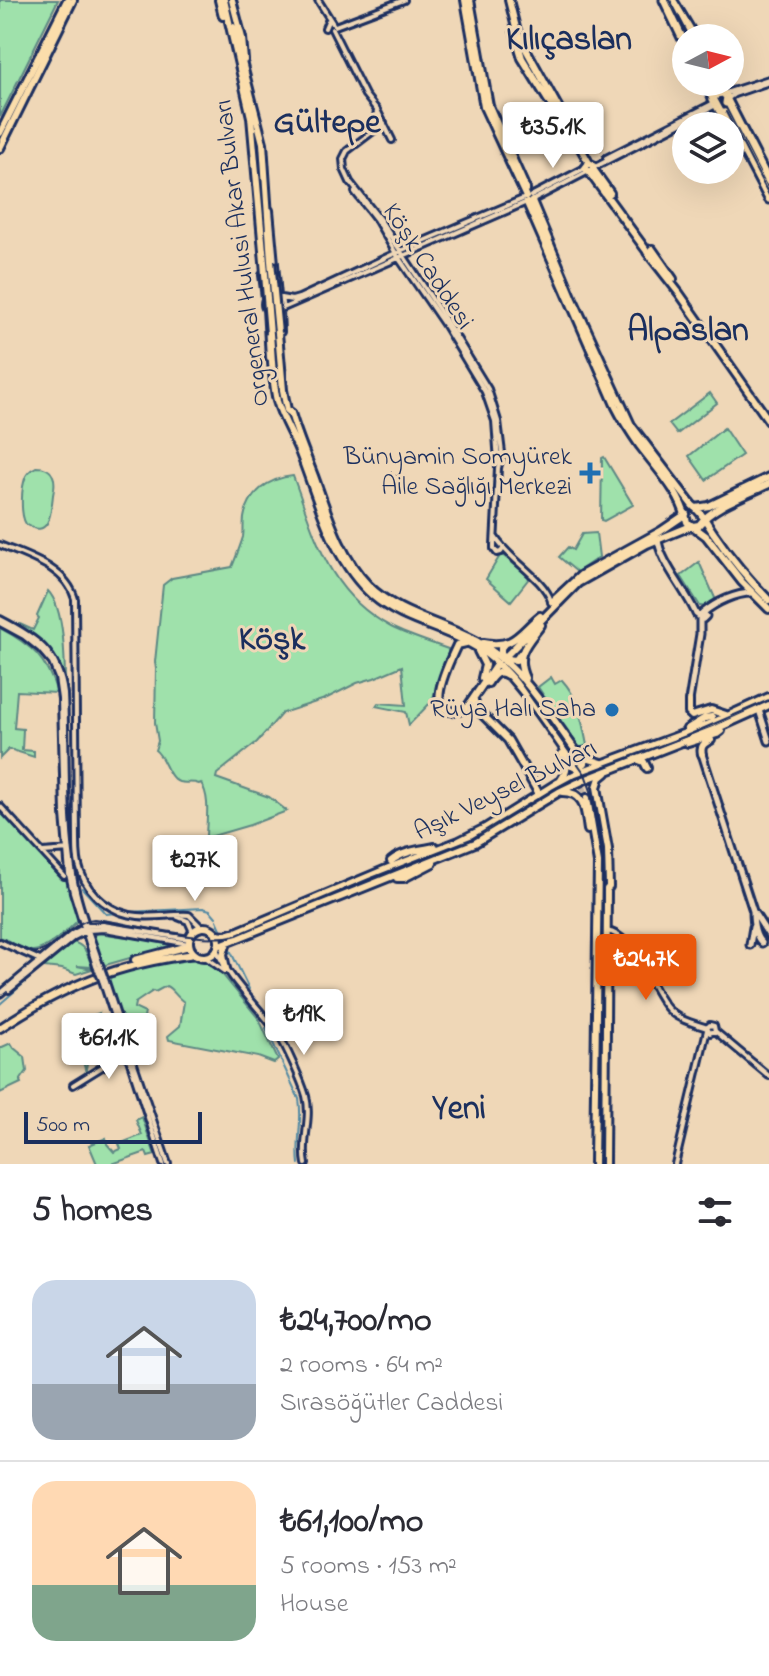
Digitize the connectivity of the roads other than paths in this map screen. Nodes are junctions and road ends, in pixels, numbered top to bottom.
1 (67, 0) edge
2 (73, 0) edge
3 (226, 0) edge
4 (318, 0) edge
5 (404, 0) edge
6 (468, 0) edge
7 (507, 0) edge
8 (665, 0) edge
9 (673, 0) edge
10 (677, 24) edge
11 (686, 24) edge
12 (333, 25) junction
13 (769, 80) edge
14 (744, 89) edge
15 (713, 96) edge
16 (716, 96) edge
17 (725, 96) joint
18 (715, 103) junction
19 (377, 110) junction
20 (720, 112) edge
21 (383, 122) junction
22 (0, 130) edge
23 (370, 130) junction
24 (392, 140) dead end
25 (0, 148) edge
26 (744, 155) edge
27 (589, 167) junction
28 (769, 185) edge
29 (267, 197) junction
30 (529, 199) junction
31 (769, 200) edge
32 (259, 205) junction
33 (399, 254) junction
34 (268, 262) junction
35 (280, 297) junction
36 (265, 300) junction
37 (266, 309) junction
38 (280, 310) junction
39 (274, 334) junction
40 (279, 405) junction
41 (287, 410) junction
42 (769, 418) edge
43 (769, 477) edge
44 (769, 484) edge
45 (697, 509) junction
46 (686, 514) junction
47 (703, 518) junction
48 (692, 526) junction
49 (658, 539) junction
50 (497, 544) junction
51 (647, 544) junction
52 (0, 545) edge
53 (502, 550) junction
54 (665, 558) junction
55 (742, 582) junction
56 (546, 590) junction
57 (753, 592) junction
58 (560, 593) junction
59 (734, 595) junction
60 (769, 600) edge
61 (553, 604) junction
62 (769, 609) edge
63 (540, 616) junction
64 (703, 616) junction
65 (0, 621) edge
66 (524, 638) junction
67 (474, 643) junction
68 (505, 643) junction
69 (521, 653) junction
70 (507, 655) dead end
71 (496, 665) dead end
72 (526, 682) junction
73 (516, 683) junction
74 (769, 697) edge
75 (474, 698) junction
76 (689, 701) joint
77 (769, 705) edge
78 (759, 710) junction
79 (461, 711) junction
80 (479, 711) junction
81 (731, 715) junction
82 (712, 717) junction
83 (743, 717) junction
84 (721, 731) dead end
85 (769, 741) edge
86 (653, 752) junction
87 (702, 754) joint
88 (584, 758) junction
89 (636, 759) junction
90 (570, 762) junction
91 (603, 763) junction
92 (617, 766) junction
93 (647, 768) dead end
94 (557, 783) junction
95 (559, 792) junction
96 (539, 794) junction
97 (0, 804) edge
98 (458, 842) junction
99 (68, 850) junction
100 (43, 852) junction
101 (450, 853) junction
102 (391, 861) dead end
103 (64, 876) dead end
104 (397, 878) dead end
105 (597, 882) junction
106 (607, 889) junction
107 (753, 911) junction
108 (175, 916) junction
109 (754, 922) junction
110 (201, 927) junction
111 (86, 928) junction
112 (99, 929) junction
113 (606, 931) junction
114 (193, 932) junction
115 (216, 934) junction
116 (769, 936) edge
117 (74, 937) junction
118 (90, 940) junction
119 (173, 941) junction
120 (0, 942) edge
121 (189, 943) junction
122 (227, 943) junction
123 (762, 943) dead end
124 (750, 945) dead end
125 (217, 948) junction
126 (173, 950) junction
127 (50, 952) junction
128 (25, 954) junction
129 (195, 954) junction
130 (204, 956) junction
131 (43, 960) junction
132 (32, 966) junction
133 (226, 969) junction
134 (233, 978) junction
135 (104, 980) junction
136 (0, 996) edge
137 (0, 1026) edge
138 (710, 1030) junction
139 (124, 1036) junction
140 (132, 1040) dead end
141 (127, 1049) junction
142 (769, 1076) edge
143 (166, 1164) edge
144 (306, 1164) edge
145 (594, 1164) edge
146 (605, 1164) edge
147 (675, 1164) edge

1 - 22 main road
2 - 25 main road
3 - 29 main road, Orgeneral Hulusi Akar Bulvarı
3 - 32 main road, Orgeneral Hulusi Akar Bulvarı
4 - 12 street
5 - 12 street
6 - 30 main road
7 - 27 main road
8 - 10 highway
9 - 11 highway
12 - 19 street
13 - 14 street
15 - 18 highway
16 - 18 highway
17 - 18 highway
17 - 28 highway
18 - 20 highway
18 - 27 street
19 - 21 street
19 - 23 street
21 - 23 street, Köşk Caddesi
21 - 24 street
21 - 33 street, Köşk Caddesi
23 - 33 street, Köşk Caddesi
26 - 31 highway
27 - 30 street
27 - 42 main road
28 - 31 highway
29 - 34 main road, Orgeneral Hulusi Akar Bulvarı
29 - 35 street
30 - 33 street
30 - 45 main road
30 - 46 main road
32 - 34 main road, Orgeneral Hulusi Akar Bulvarı
32 - 36 street
33 - 35 street
33 - 38 street
33 - 50 street, Köşk Caddesi
34 - 39 main road, Orgeneral Hulusi Akar Bulvarı, bridge
35 - 36 street
35 - 38 street
36 - 37 street
37 - 38 street
37 - 40 street
38 - 41 street
39 - 40 main road, Orgeneral Hulusi Akar Bulvarı
39 - 41 main road, Orgeneral Hulusi Akar Bulvarı
40 - 67 main road, Orgeneral Hulusi Akar Bulvarı
41 - 67 main road, Orgeneral Hulusi Akar Bulvarı
43 - 45 main road
44 - 47 main road
45 - 46 main road
45 - 47 main road
46 - 48 main road
46 - 58 main road
47 - 48 main road
47 - 60 main road
48 - 49 main road
48 - 55 main road
49 - 51 main road
49 - 54 main road
50 - 53 street
50 - 53 street
51 - 54 main road
51 - 61 main road
52 - 108 street
53 - 56 street
54 - 64 main road
55 - 57 main road
55 - 59 main road
56 - 58 street
56 - 61 street
57 - 59 main road
57 - 62 main road
58 - 61 main road
59 - 64 main road
61 - 63 main road
61 - 66 main road
61 - 69 main road
63 - 66 main road
63 - 68 main road
64 - 76 main road
65 - 99 street
66 - 70 main road
67 - 68 main road
67 - 72 main road, Orgeneral Hulusi Akar Bulvarı
67 - 73 main road, Orgeneral Hulusi Akar Bulvarı
67 - 79 main road
67 - 79 main road
68 - 69 main road
69 - 72 main road
71 - 75 main road
72 - 88 main road, Orgeneral Hulusi Akar Bulvarı
73 - 80 main road
73 - 90 main road, Orgeneral Hulusi Akar Bulvarı
74 - 81 main road, Aşık Veysel Bulvarı
75 - 79 main road
75 - 80 main road
76 - 82 main road
77 - 78 main road, Aşık Veysel Bulvarı
78 - 83 main road, Aşık Veysel Bulvarı
78 - 85 main road
80 - 96 main road
81 - 82 main road, Aşık Veysel Bulvarı
81 - 82 main road
82 - 91 main road, Aşık Veysel Bulvarı
83 - 86 main road, Aşık Veysel Bulvarı
83 - 87 main road
84 - 86 main road
86 - 89 main road, Aşık Veysel Bulvarı
87 - 107 main road
88 - 90 main road
88 - 91 main road
89 - 92 main road, Aşık Veysel Bulvarı
89 - 93 main road
90 - 94 main road
91 - 94 main road, Aşık Veysel Bulvarı
92 - 95 main road, Aşık Veysel Bulvarı
92 - 106 main road
94 - 96 main road, Aşık Veysel Bulvarı
95 - 101 main road, Aşık Veysel Bulvarı
95 - 105 main road
96 - 98 main road, Aşık Veysel Bulvarı
97 - 100 street
98 - 102 main road
98 - 115 main road, Aşık Veysel Bulvarı
99 - 100 street
99 - 111 street
100 - 103 street
101 - 104 main road
101 - 122 main road, Aşık Veysel Bulvarı
105 - 106 main road
105 - 145 main road
106 - 113 main road
107 - 109 main road
107 - 116 main road
108 - 110 street
108 - 114 street
109 - 123 main road
109 - 124 main road
110 - 114 main road
110 - 115 main road
111 - 112 street
111 - 117 street
111 - 118 street
111 - 121 street
111 - 127 street
112 - 118 street
112 - 119 street
113 - 138 street
113 - 146 main road
114 - 121 main road
115 - 125 main road
117 - 118 street
117 - 131 street
118 - 135 street, bridge
119 - 121 street
119 - 126 street
120 - 128 street
121 - 126 main road
121 - 129 main road
122 - 125 main road, Aşık Veysel Bulvarı
122 - 133 main road
125 - 130 main road
125 - 133 street
126 - 137 main road
127 - 128 street
127 - 131 street
128 - 131 street
128 - 132 street
129 - 130 main road
129 - 137 main road
130 - 134 street
131 - 132 street
131 - 136 street
132 - 136 street
133 - 134 street
134 - 144 street
135 - 139 street
135 - 141 street
138 - 142 street
138 - 147 street
139 - 140 street
139 - 141 street
141 - 141 street
141 - 143 street

